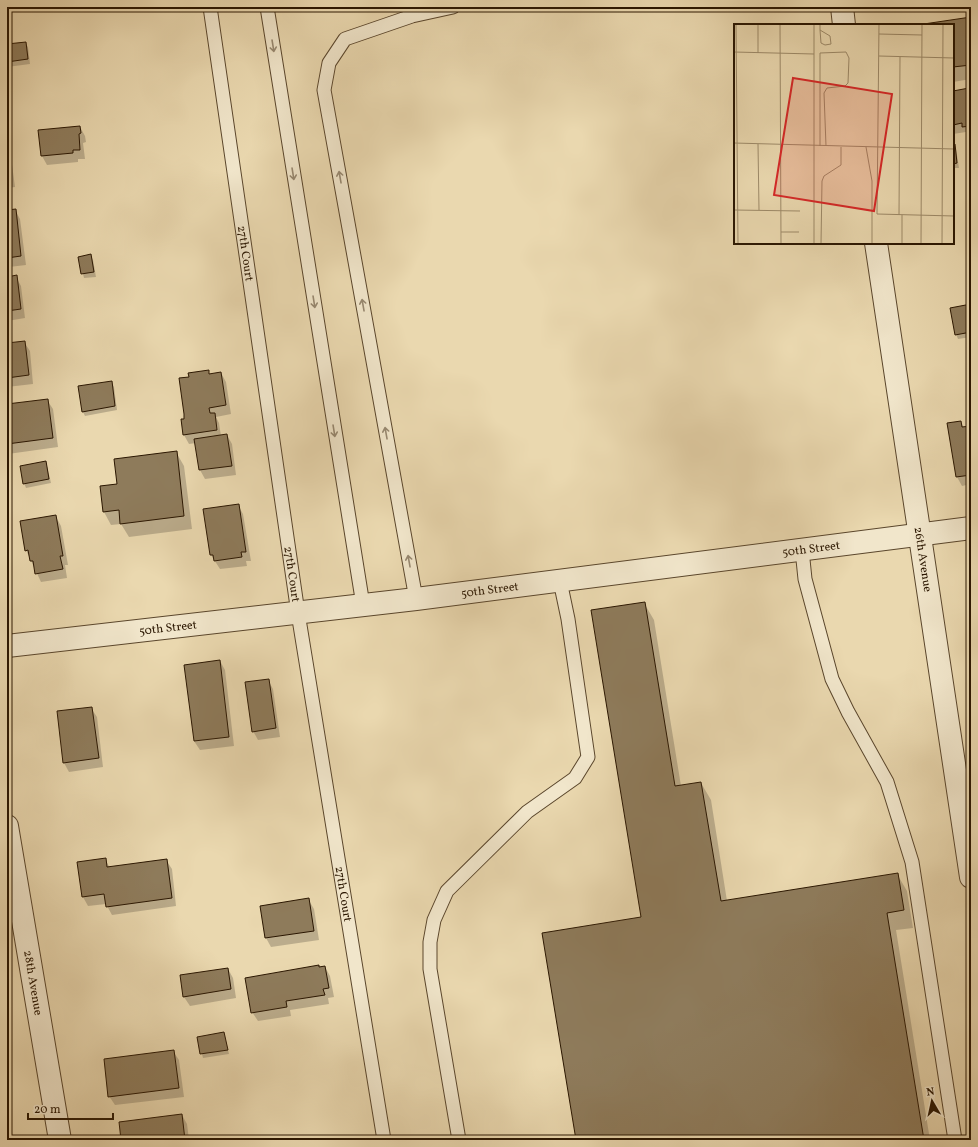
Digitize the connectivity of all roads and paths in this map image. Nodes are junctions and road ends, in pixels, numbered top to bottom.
1 (210, 7) edge
2 (268, 7) edge
3 (453, 7) edge
4 (842, 7) edge
5 (844, 24) edge
6 (876, 244) edge
7 (971, 528) edge
8 (919, 535) junction
9 (802, 550) junction
10 (560, 581) junction
11 (416, 599) junction
12 (362, 605) junction
13 (298, 613) junction
14 (7, 646) edge
15 (7, 826) edge
16 (971, 877) edge
17 (60, 1140) edge
18 (384, 1140) edge
19 (459, 1140) edge
20 (955, 1140) edge

1 - 13 lane, 27th Court
2 -> 12 lane
11 -> 3 lane
4 - 5 street
6 - 8 street, 26th Avenue
7 - 8 street, 50th Street
8 - 9 street, 50th Street
8 - 16 street, 26th Avenue
9 - 10 street, 50th Street
9 - 20 lane
10 - 11 street, 50th Street
10 - 19 lane
11 - 12 street, 50th Street
12 - 13 street, 50th Street
13 - 14 street, 50th Street
13 - 18 lane, 27th Court
15 - 17 street, 28th Avenue

